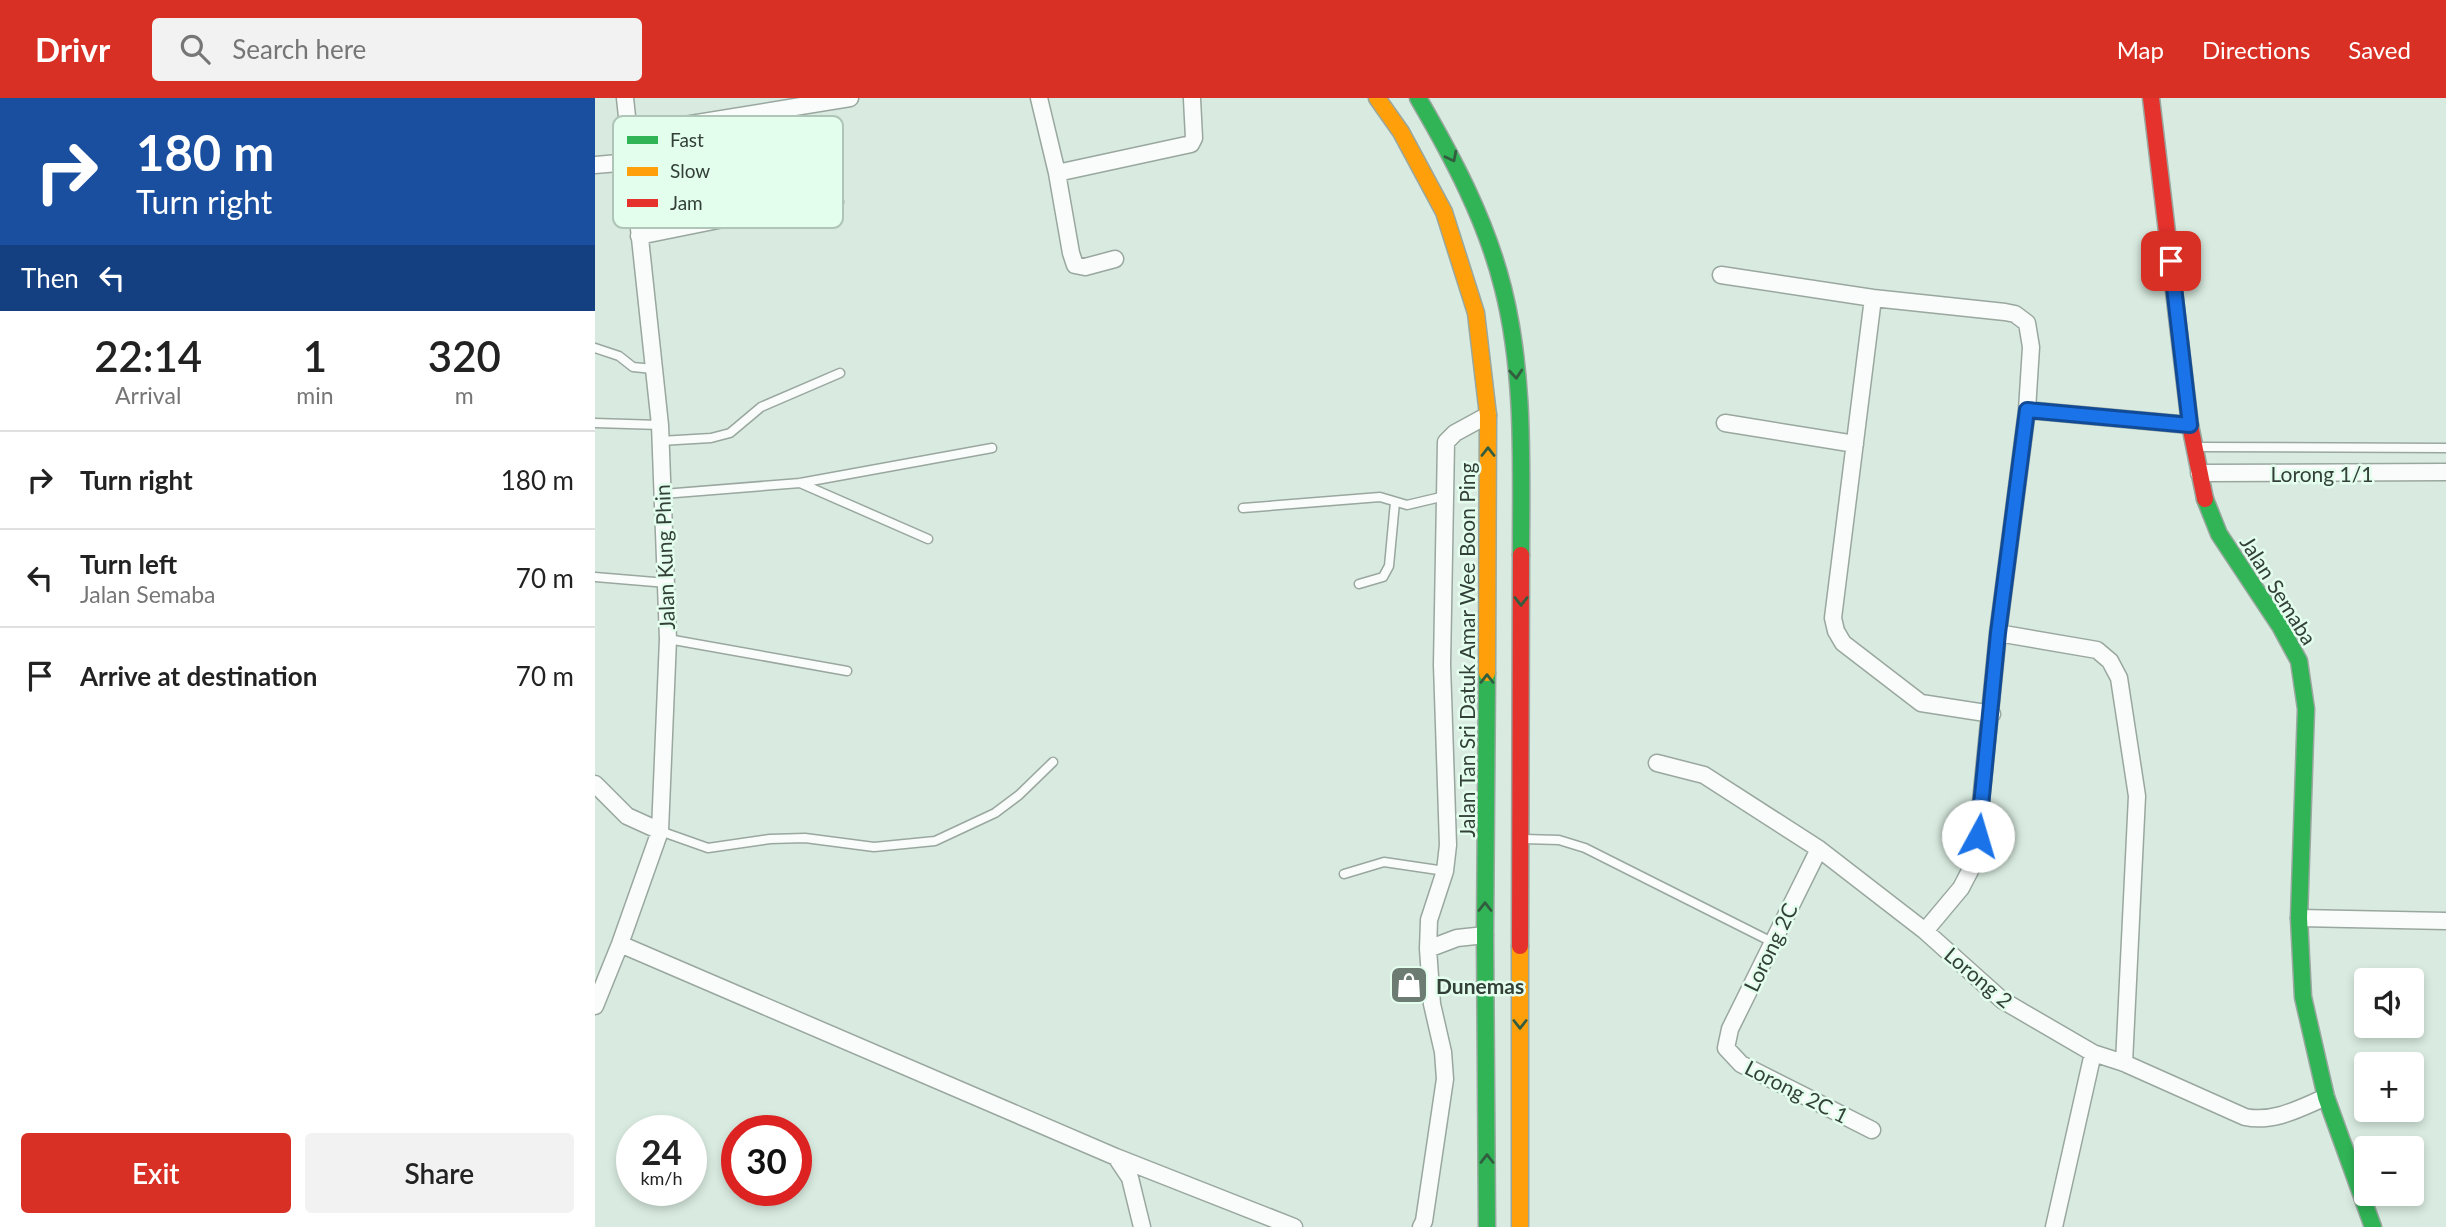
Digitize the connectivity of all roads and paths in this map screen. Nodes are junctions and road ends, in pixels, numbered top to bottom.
1 (625, 98) edge
2 (850, 98) edge
3 (1039, 98) edge
4 (1377, 98) edge
5 (1418, 98) edge
6 (2151, 98) edge
7 (1192, 99) edge
8 (627, 116) edge
9 (740, 116) edge
10 (613, 163) edge
11 (595, 164) edge
12 (1057, 173) junction
13 (638, 228) edge
14 (679, 228) edge
15 (639, 236) junction
16 (1115, 259) dead end
17 (1721, 275) dead end
18 (1873, 298) junction
19 (595, 348) edge
20 (653, 369) junction
21 (840, 373) dead end
22 (2027, 410) junction
23 (1488, 415) junction
24 (1725, 423) dead end
25 (595, 424) edge
26 (2190, 425) junction
27 (660, 433) junction
28 (1855, 444) junction
29 (2194, 447) junction
30 (992, 448) dead end
31 (2446, 448) edge
32 (2446, 472) edge
33 (2199, 473) junction
34 (800, 483) junction
35 (661, 494) junction
36 (1445, 495) junction
37 (1395, 502) junction
38 (1243, 508) dead end
39 (928, 538) dead end
40 (595, 577) edge
41 (667, 583) junction
42 (1359, 584) dead end
43 (1998, 633) junction
44 (668, 639) junction
45 (847, 671) dead end
46 (1992, 714) junction
47 (1053, 762) dead end
48 (1657, 763) dead end
49 (595, 784) edge
50 (660, 831) junction
51 (1520, 839) junction
52 (1819, 849) junction
53 (1445, 871) junction
54 (1345, 874) dead end
55 (2299, 918) junction
56 (2446, 920) edge
57 (1925, 931) junction
58 (1485, 935) junction
59 (1772, 942) junction
60 (620, 944) junction
61 (1428, 949) junction
62 (595, 1006) edge
63 (1725, 1048) joint
64 (2093, 1053) junction
65 (2124, 1063) junction
66 (2326, 1097) junction
67 (1872, 1130) dead end
68 (1116, 1157) junction
69 (1142, 1227) edge
70 (1294, 1227) edge
71 (1421, 1227) edge
72 (1487, 1227) edge
73 (1520, 1227) edge
74 (2055, 1227) edge
75 (2373, 1227) edge

1 - 8 street, Jalan Kung Phin
2 - 9 street
3 - 12 street
4 - 23 main road, Jalan Tan Sri Datuk Amar Wee Boon Ping
5 -> 51 main road
6 - 26 main road, Jalan Semaba
7 - 12 street
10 - 11 street
12 - 16 street
13 - 15 street, Jalan Kung Phin
14 - 15 street
15 - 20 street, Jalan Kung Phin
17 - 18 street
18 - 22 street
18 - 28 street
19 - 20 lane
20 - 27 street, Jalan Kung Phin
21 - 27 lane
22 - 26 street
22 - 43 street
23 - 36 street
58 -> 23 main road, Jalan Tan Sri Datuk Amar Wee Boon Ping
24 - 28 street
25 - 27 lane
26 - 29 main road, Jalan Semaba
27 - 35 street, Jalan Kung Phin
28 - 46 street
29 - 31 lane
29 - 33 main road, Jalan Semaba
30 - 34 lane
32 - 33 street, Lorong 1/1
33 - 55 main road, Jalan Semaba
34 - 35 lane
34 - 39 lane
35 - 41 street, Jalan Kung Phin
36 - 37 lane
36 - 53 street
37 - 38 lane
37 - 42 lane
40 - 41 lane
41 - 44 street, Jalan Kung Phin
43 - 46 street
43 - 65 street
44 - 45 lane
44 - 50 street, Jalan Kung Phin
46 - 57 street
47 - 50 lane
48 - 52 street, Lorong 2
49 - 50 street
50 - 60 street, Jalan Kung Phin
51 - 59 lane
51 -> 73 main road
52 - 57 street, Lorong 2
52 - 59 street, Lorong 2C
53 - 54 lane
53 - 61 street
55 - 56 street
55 - 66 main road, Jalan Semaba
57 - 64 street, Lorong 2
58 - 61 street
72 -> 58 main road, Jalan Tan Sri Datuk Amar Wee Boon Ping
59 - 63 street, Lorong 2C
60 - 62 street, Jalan Kung Phin
60 - 68 street
61 - 71 street
63 - 67 street, Lorong 2C 1
64 - 65 street, Lorong 2
64 - 74 street
65 - 66 street, Lorong 2
66 - 75 main road, Jalan Semaba
68 - 69 street
68 - 70 street

